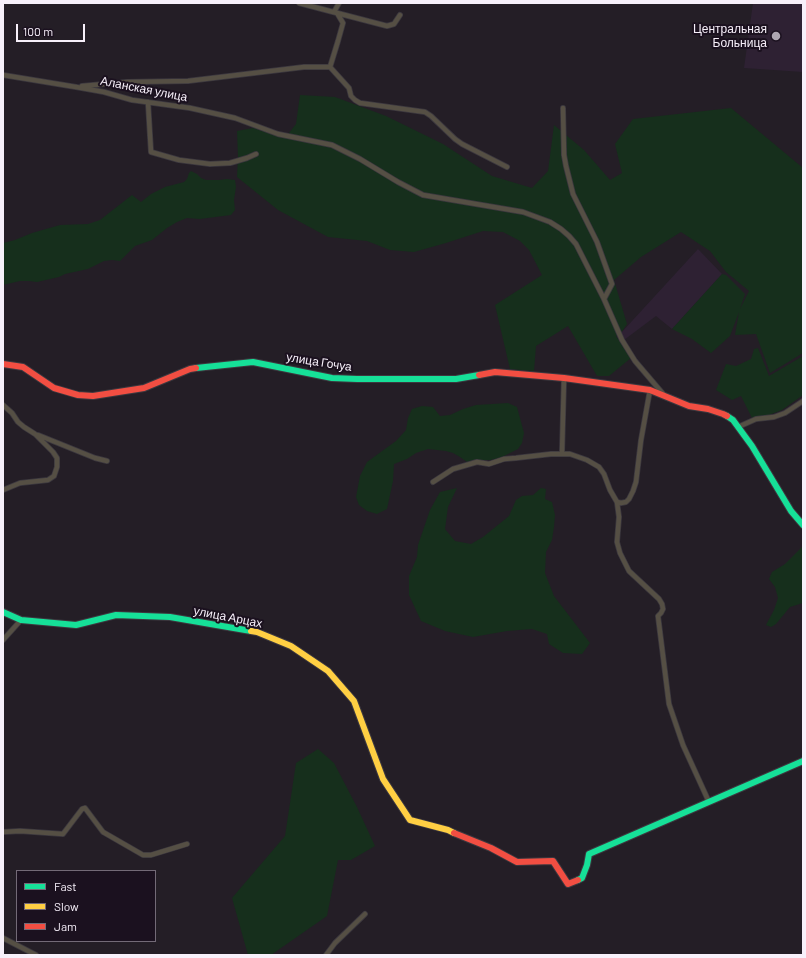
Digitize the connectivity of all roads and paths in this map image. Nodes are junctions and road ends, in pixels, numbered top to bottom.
1 (299, 3) edge
2 (339, 3) edge
3 (336, 12) junction
4 (400, 15) dead end
5 (330, 67) junction
6 (3, 75) edge
7 (76, 87) junction
8 (148, 102) junction
9 (563, 108) dead end
10 (256, 154) dead end
11 (507, 167) dead end
12 (604, 299) junction
13 (3, 364) edge
14 (564, 378) junction
15 (650, 390) junction
16 (665, 396) junction
17 (803, 401) edge
18 (3, 405) edge
19 (738, 427) junction
20 (35, 434) junction
21 (562, 453) junction
22 (107, 461) dead end
23 (432, 482) dead end
24 (3, 490) edge
25 (617, 502) junction
26 (803, 526) edge
27 (3, 612) edge
28 (21, 620) junction
29 (3, 640) edge
30 (803, 761) edge
31 (709, 802) junction
32 (3, 832) edge
33 (187, 844) dead end
34 (365, 914) dead end
35 (3, 938) edge
36 (36, 955) edge
37 (326, 955) edge

1 - 3 street
2 - 3 street
3 - 4 street
3 - 5 street
5 - 7 street
5 - 11 street
6 - 7 street, Аланская улица
7 - 8 street, Аланская улица
8 - 10 street
8 - 12 street, Аланская улица
9 - 12 street
12 - 16 street, Аланская улица
13 - 14 street, улица Гочуа
14 - 15 street, улица Гочуа
14 - 21 street
15 - 16 street, улица Гочуа
15 - 25 street
16 - 19 street, улица Гочуа
17 - 19 street
18 - 20 street
19 - 26 street, улица Гочуа
20 - 22 street
20 - 24 street
21 - 23 street
21 - 25 street
25 - 31 street
27 - 28 street, улица Арцах
28 - 29 street
28 - 31 street, улица Арцах
30 - 31 street
32 - 33 street
34 - 37 street
35 - 36 street

